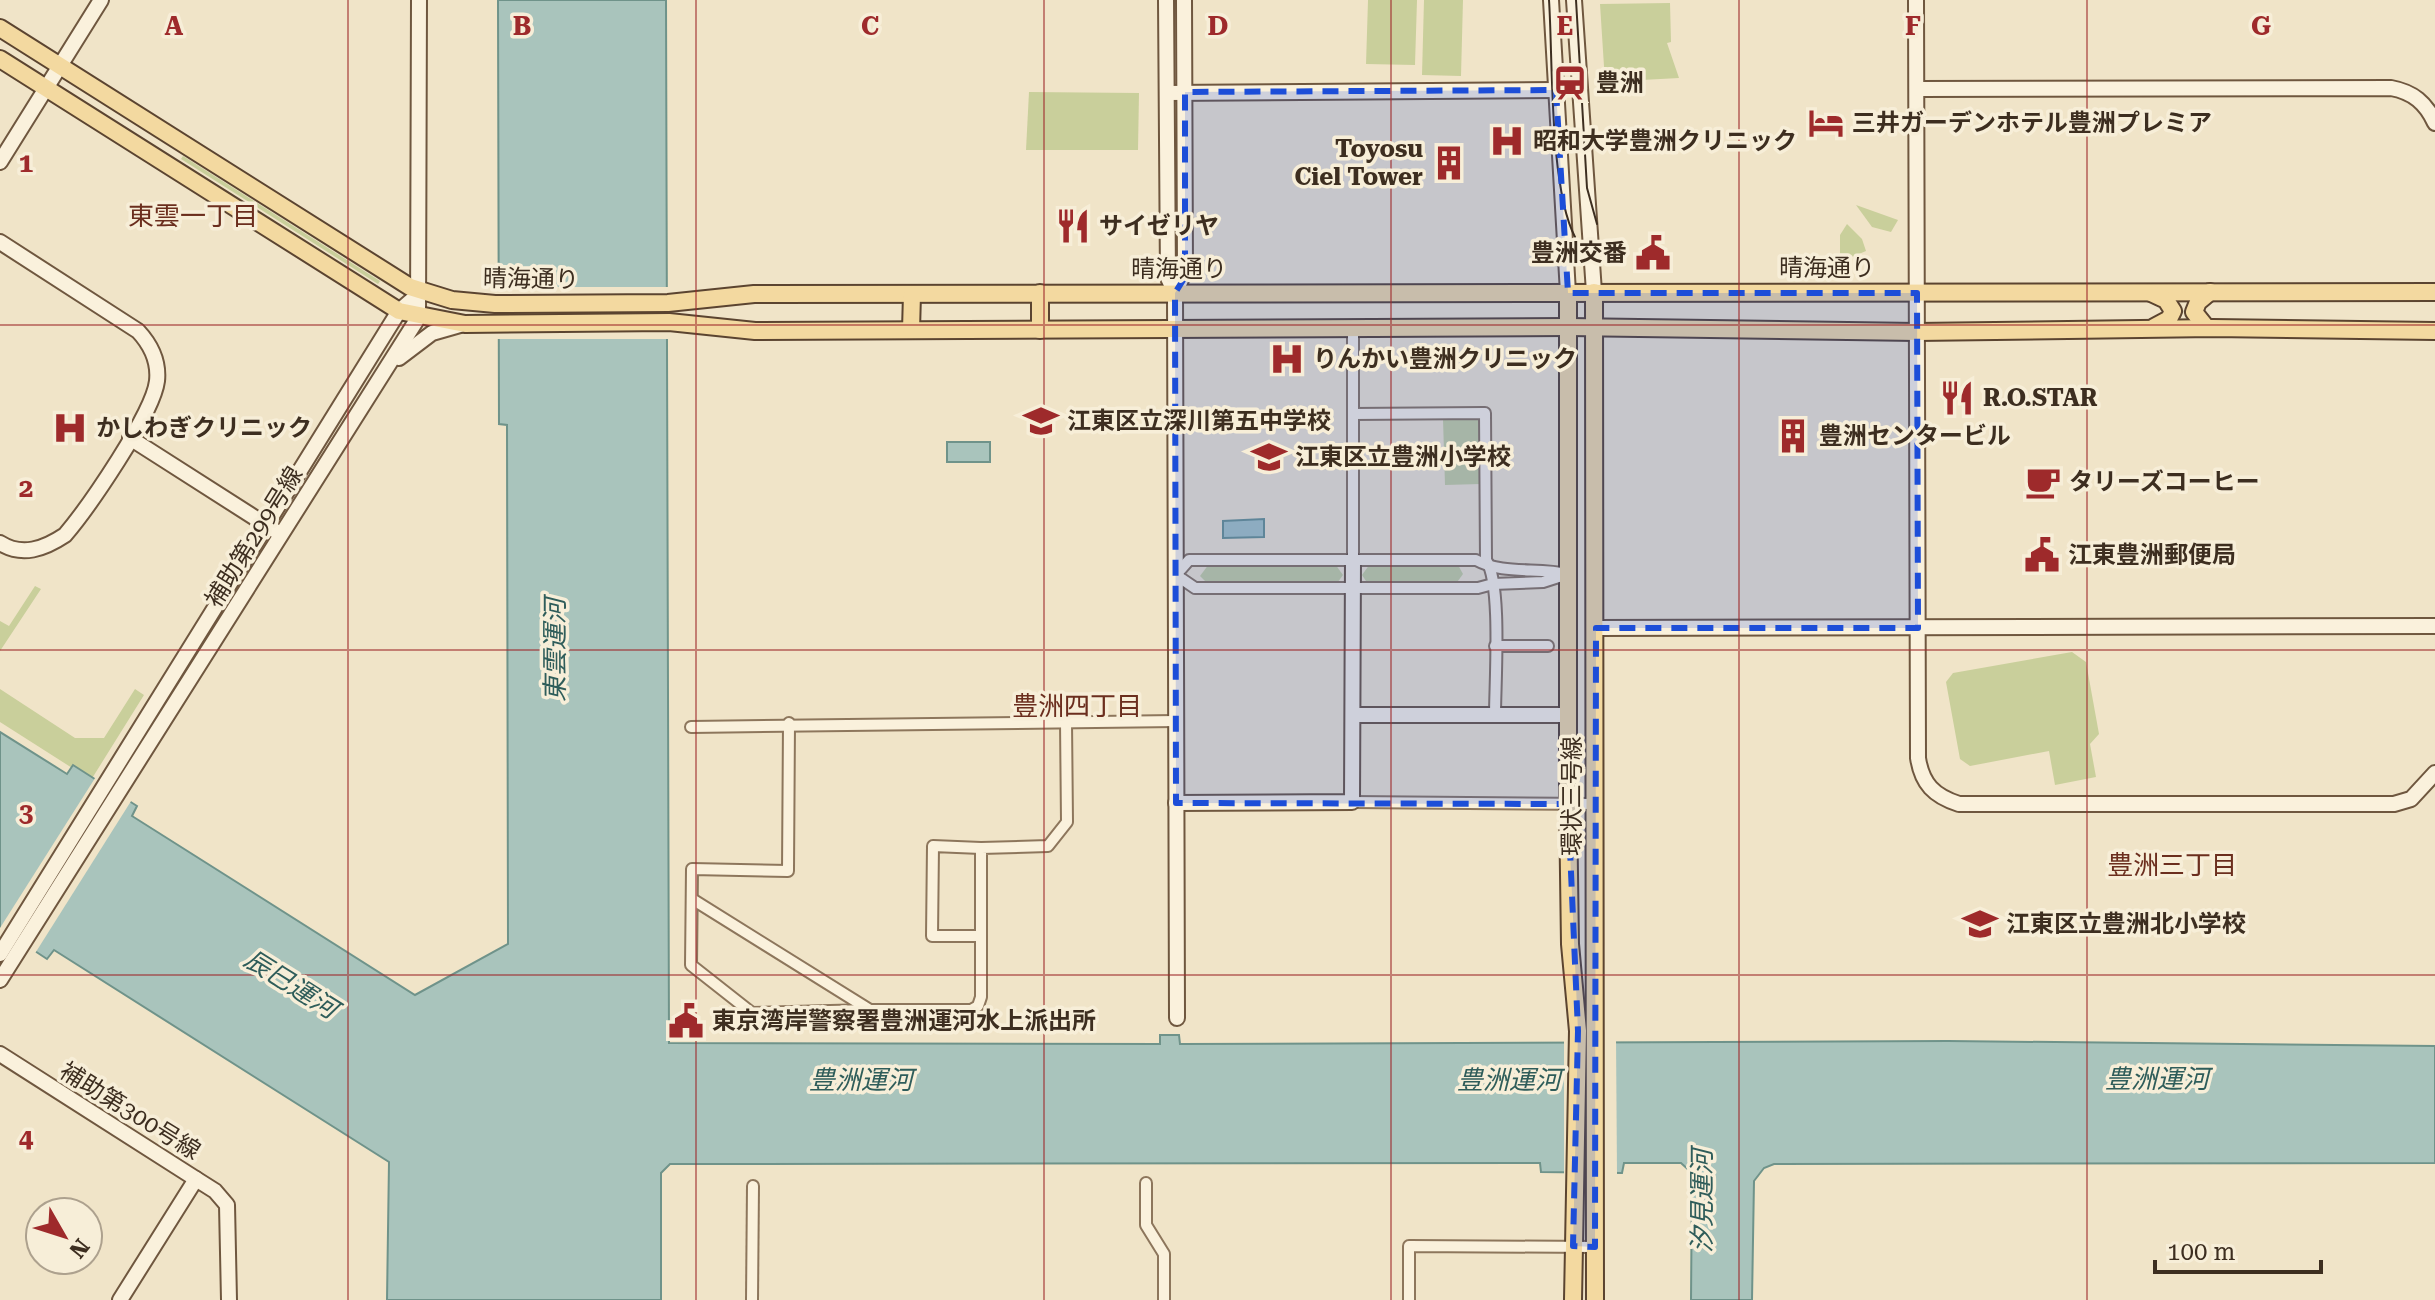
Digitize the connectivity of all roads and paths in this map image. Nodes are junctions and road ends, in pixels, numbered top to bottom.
1 (101, 0) edge
2 (419, 0) edge
3 (1166, 0) edge
4 (1184, 0) edge
5 (1551, 0) edge
6 (1574, 0) edge
7 (1916, 0) edge
8 (0, 28) edge
9 (0, 59) edge
10 (60, 66) junction
11 (46, 88) junction
12 (1917, 89) junction
13 (1556, 90) junction
14 (1185, 92) junction
15 (1167, 93) junction
16 (2435, 123) edge
17 (0, 162) edge
18 (0, 242) edge
19 (421, 292) junction
20 (1594, 292) junction
21 (2149, 292) junction
22 (2210, 292) junction
23 (2435, 292) edge
24 (1040, 293) junction
25 (1175, 293) junction
26 (1568, 293) junction
27 (1917, 293) junction
28 (912, 294) junction
29 (399, 311) junction
30 (418, 318) junction
31 (465, 324) junction
32 (1569, 327) junction
33 (2213, 328) junction
34 (1353, 329) junction
35 (1596, 329) junction
36 (2150, 329) junction
37 (911, 330) junction
38 (1040, 330) junction
39 (1175, 330) junction
40 (2435, 331) edge
41 (1917, 332) junction
42 (380, 379) junction
43 (1353, 414) junction
44 (130, 438) junction
45 (266, 525) junction
46 (282, 535) junction
47 (0, 543) edge
48 (1353, 560) junction
49 (1492, 569) junction
50 (1568, 574) junction
51 (1596, 574) junction
52 (1176, 575) junction
53 (1493, 584) junction
54 (1353, 589) junction
55 (2435, 626) edge
56 (1596, 628) junction
57 (1918, 628) junction
58 (1495, 646) junction
59 (1548, 646) dead end
60 (1353, 715) junction
61 (1495, 715) junction
62 (1567, 715) junction
63 (1176, 721) junction
64 (1066, 722) junction
65 (789, 723) junction
66 (691, 727) dead end
67 (126, 765) junction
68 (2435, 773) edge
69 (1352, 802) junction
70 (1176, 803) junction
71 (1568, 804) junction
72 (1596, 804) junction
73 (981, 848) junction
74 (692, 899) junction
75 (981, 936) junction
76 (5, 959) edge
77 (0, 980) edge
78 (870, 1010) junction
79 (1177, 1018) dead end
80 (0, 1054) edge
81 (196, 1179) junction
82 (1146, 1183) dead end
83 (753, 1186) dead end
84 (1573, 1246) junction
85 (1595, 1247) junction
86 (120, 1300) edge
87 (229, 1300) edge
88 (752, 1300) edge
89 (1164, 1300) edge
90 (1409, 1300) edge
91 (1573, 1300) edge
92 (1595, 1300) edge

1 - 10 street
2 - 19 street
3 - 15 street
4 - 14 street
5 - 13 street
6 - 20 street
7 - 12 street
8 - 10 main road, 晴海通り
9 - 11 main road, 晴海通り
10 - 11 street
10 - 19 main road, 晴海通り
11 - 17 street
11 - 29 main road, 晴海通り
12 - 16 street
12 - 27 street
13 - 14 street
13 - 26 street
14 - 15 street
14 - 25 street
15 - 25 street
18 - 44 street
19 - 28 main road, 晴海通り
19 - 29 street, 補助第299号線
19 - 30 street, 補助第299号線
20 - 26 main road, 晴海通り
20 - 27 main road, 晴海通り
20 - 35 main road, 環状三号線
21 - 22 main road, 晴海通り
21 - 27 main road, 晴海通り
21 - 36 main road
22 - 23 main road, 晴海通り
22 - 33 main road
24 - 25 main road, 晴海通り
24 - 28 main road, 晴海通り
24 - 38 main road
25 - 26 main road, 晴海通り
25 - 39 street
26 - 32 main road, 環状三号線
27 - 41 street
28 - 37 main road
29 - 30 main road, 晴海通り
29 - 45 street, 補助第299号線
30 - 31 main road, 晴海通り
30 - 42 street, 補助第299号線
31 - 37 main road, 晴海通り
31 - 42 street
32 - 34 main road, 晴海通り
32 - 35 main road, 晴海通り
32 - 50 main road, 環状三号線
33 - 36 main road, 晴海通り
33 - 40 main road, 晴海通り
34 - 39 main road, 晴海通り
34 - 43 street
35 - 41 main road, 晴海通り
35 - 51 main road, 環状三号線
36 - 41 main road, 晴海通り
37 - 38 main road, 晴海通り
38 - 39 main road, 晴海通り
39 - 52 street
41 - 57 street
42 - 46 street, 補助第299号線
43 - 48 street
43 - 49 street
44 - 45 street
44 - 47 street
45 - 46 street
45 - 67 street, 補助第299号線
46 - 67 street, 補助第299号線
48 - 49 street
48 - 52 street
48 - 54 street
49 - 50 street
49 - 53 street
50 - 51 street
50 - 53 street
50 - 62 main road, 環状三号線
51 - 56 main road, 環状三号線
52 - 54 street
52 - 63 street
53 - 54 street
53 - 58 street
54 - 60 street
55 - 57 street
56 - 57 street
56 - 72 main road, 環状三号線
57 - 68 street
58 - 59 street
58 - 61 street
60 - 61 street
60 - 69 street
61 - 62 street
62 - 71 main road, 環状三号線
63 - 64 street
63 - 70 street
64 - 65 street
64 - 73 street
65 - 66 street
65 - 74 street
67 - 76 street, 補助第299号線
69 - 70 street
69 - 71 street
70 - 79 street
71 - 72 street
71 - 84 main road, 環状三号線
72 - 85 main road, 環状三号線
73 - 75 street
73 - 75 street
74 - 78 street
74 - 78 street
75 - 78 street
76 - 77 street, 補助第299号線
80 - 81 street, 補助第300号線
81 - 86 street, 補助第300号線
81 - 87 street
82 - 89 street
83 - 88 street
84 - 85 street
84 - 90 street
84 - 91 main road, 環状三号線
85 - 92 main road, 環状三号線

